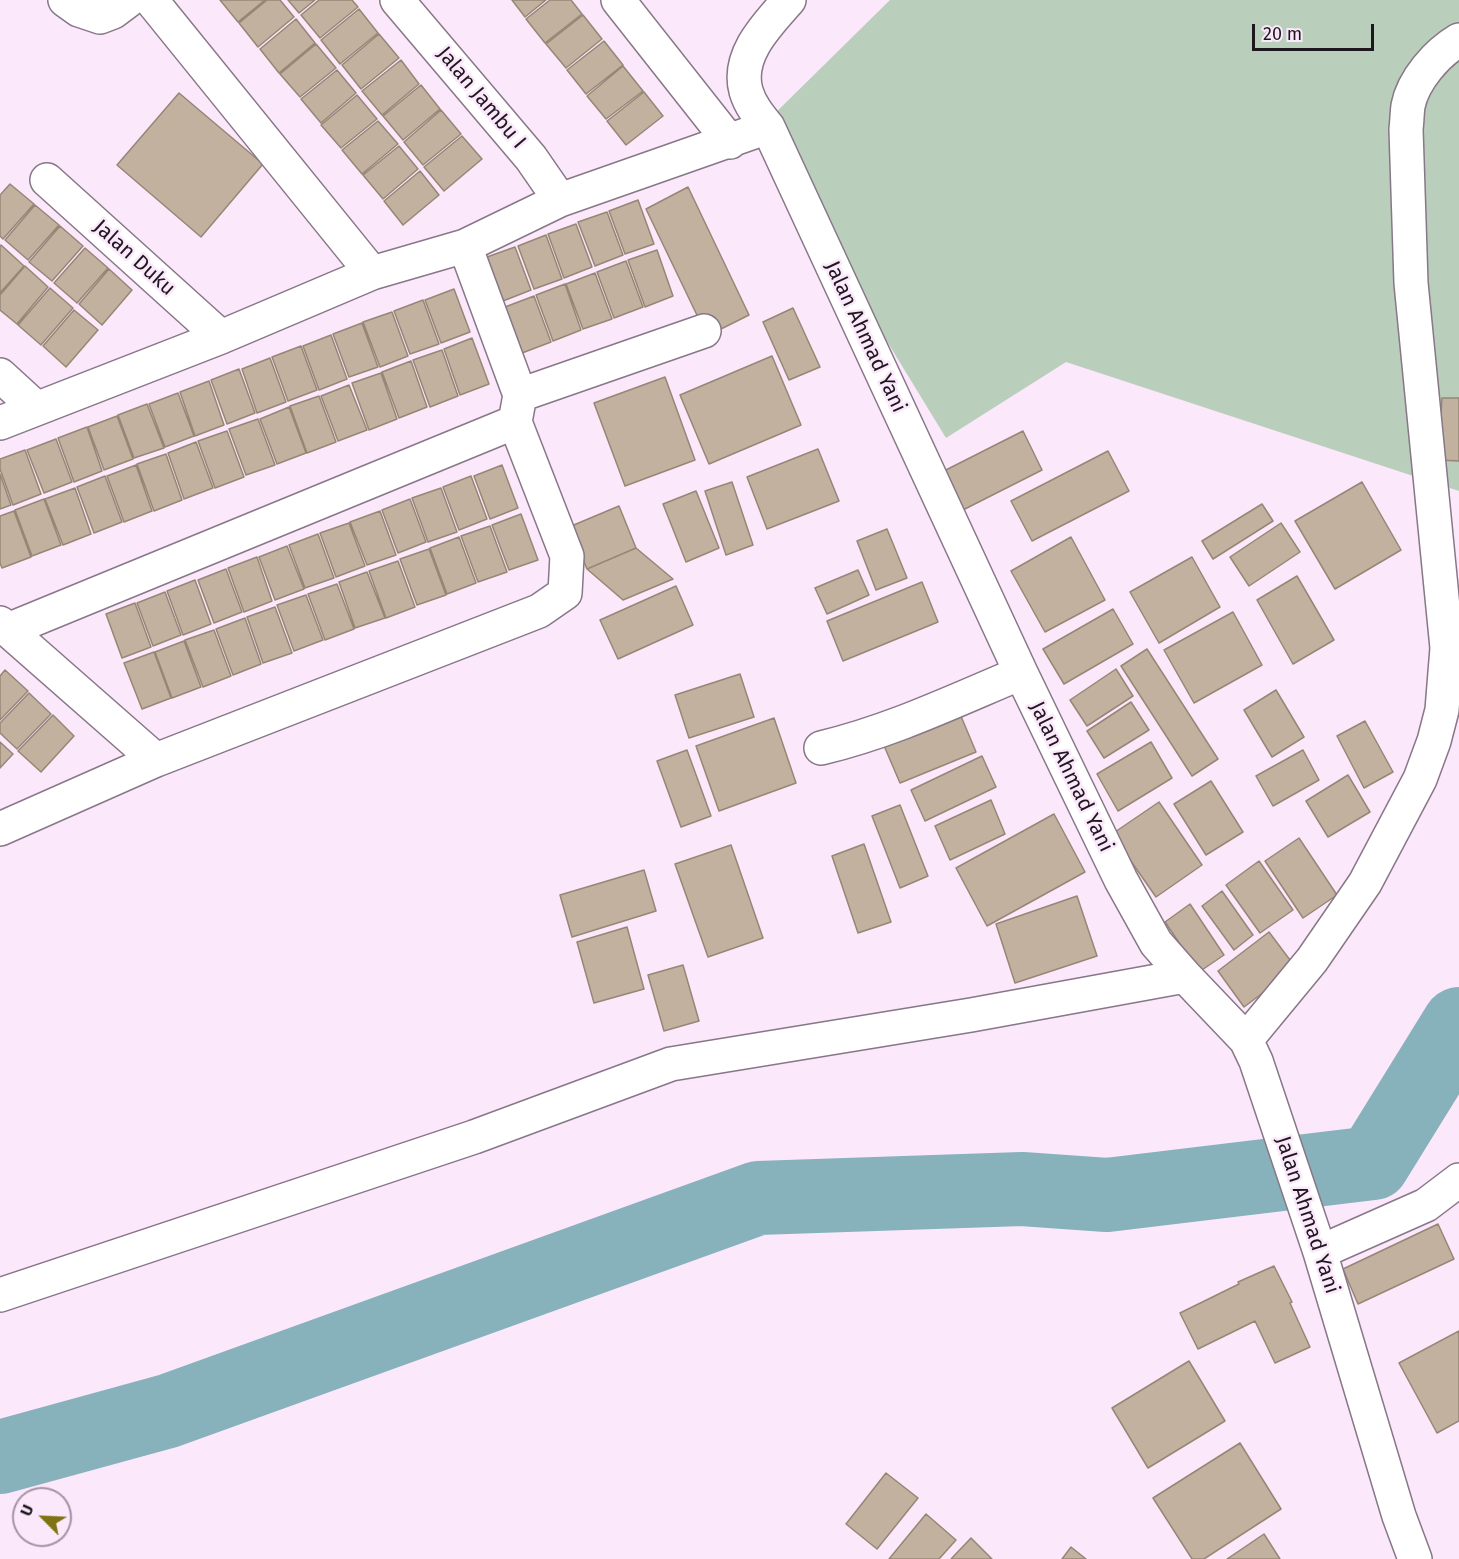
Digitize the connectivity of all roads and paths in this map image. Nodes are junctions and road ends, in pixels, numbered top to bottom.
1 (65, 0) edge
2 (129, 0) edge
3 (151, 0) edge
4 (397, 0) edge
5 (618, 0) edge
6 (789, 0) edge
7 (1459, 40) edge
8 (768, 127) junction
9 (730, 142) junction
10 (47, 180) dead end
11 (560, 200) junction
12 (465, 246) junction
13 (372, 273) junction
14 (704, 331) dead end
15 (221, 337) junction
16 (0, 375) edge
17 (36, 408) junction
18 (518, 409) junction
19 (0, 423) edge
20 (4, 627) edge
21 (1021, 672) junction
22 (821, 748) dead end
23 (156, 760) junction
24 (0, 829) edge
25 (1185, 976) junction
26 (1251, 1051) junction
27 (1459, 1180) edge
28 (1320, 1252) junction
29 (0, 1295) edge
30 (1415, 1559) edge

1 - 2 street
3 - 13 street
4 - 11 street, Jalan Jambu I
5 - 9 street
6 - 8 street, Jalan Ahmad Yani
7 - 26 street
8 - 9 street
8 - 21 street, Jalan Ahmad Yani
9 - 11 street
10 - 15 street, Jalan Duku
11 - 12 street
12 - 13 street
12 - 18 street
13 - 15 street
14 - 18 street
15 - 17 street
16 - 17 street
17 - 19 street
18 - 20 street
18 - 23 street
20 - 23 street
21 - 22 street
21 - 25 street, Jalan Ahmad Yani
23 - 24 street
25 - 26 street, Jalan Ahmad Yani
25 - 29 street
26 - 28 street, Jalan Ahmad Yani
27 - 28 street
28 - 30 street, Jalan Ahmad Yani

